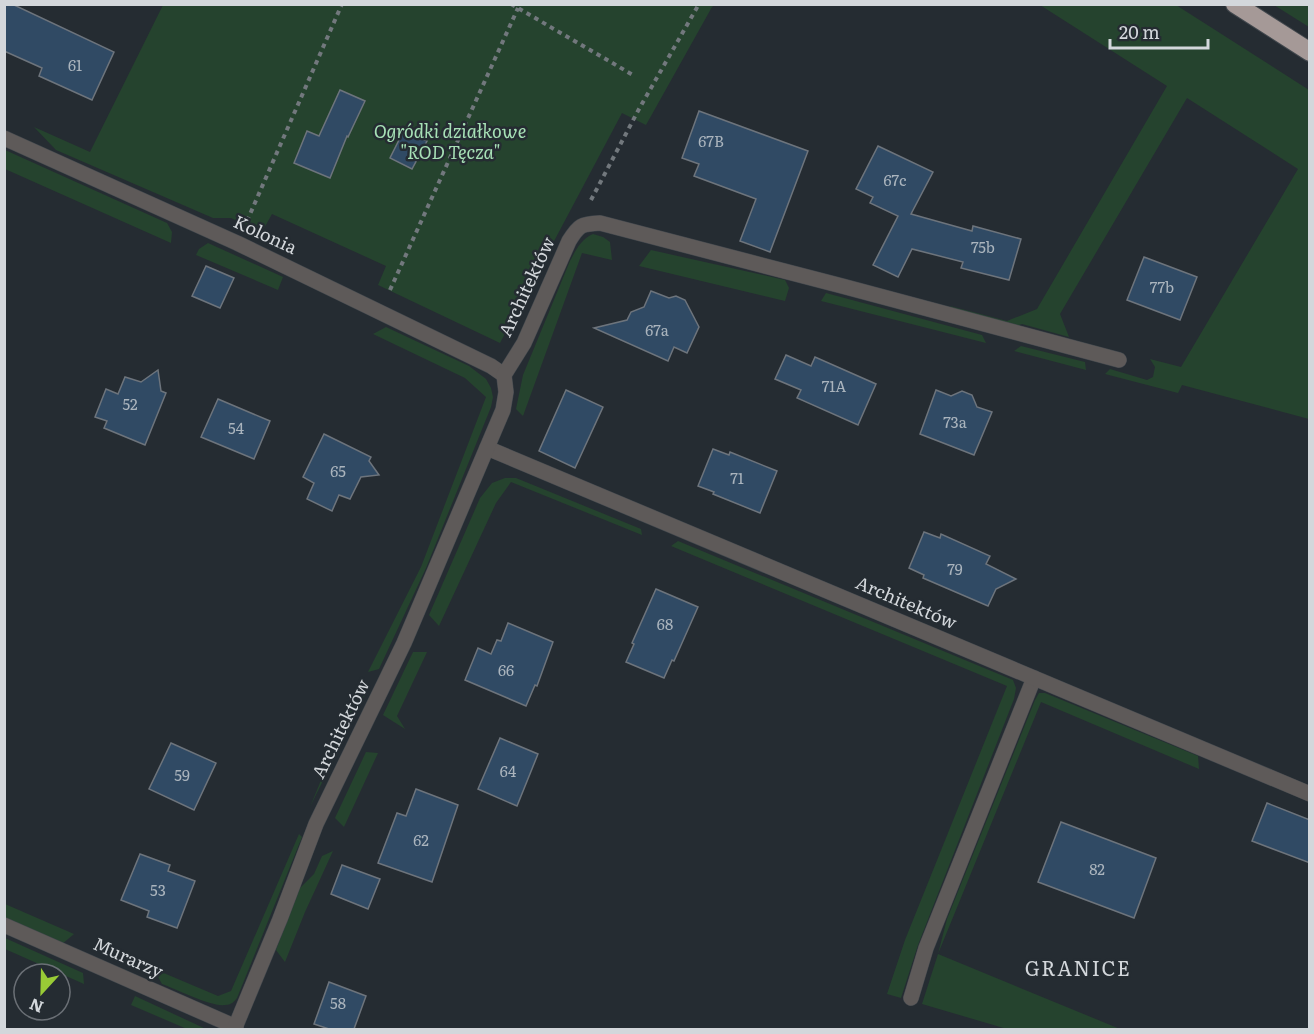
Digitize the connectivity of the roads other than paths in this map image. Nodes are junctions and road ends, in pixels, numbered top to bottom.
1 (1235, 4) edge
2 (1310, 52) edge
3 (4, 138) edge
4 (1119, 360) dead end
5 (504, 375) junction
6 (487, 448) junction
7 (1034, 678) junction
8 (1310, 794) edge
9 (4, 926) edge
10 (911, 998) dead end
11 (235, 1028) edge

1 - 2 highway
3 - 5 street, Kolonia
4 - 5 street, Architektów
5 - 6 street, Architektów
6 - 7 street, Architektów
6 - 11 street, Architektów
7 - 8 street, Architektów
7 - 10 street
9 - 11 street, Murarzy

